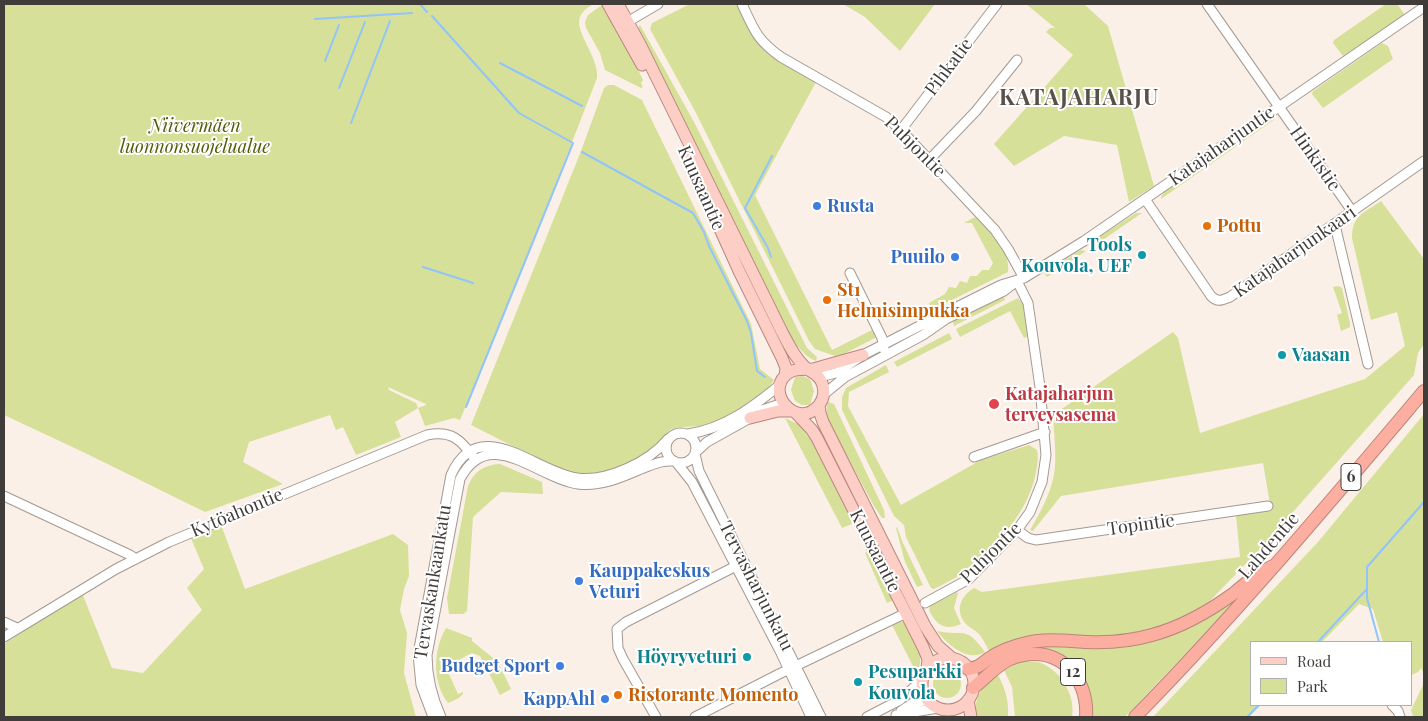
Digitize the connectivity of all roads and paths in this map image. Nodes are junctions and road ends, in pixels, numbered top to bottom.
1 (608, 4) edge
2 (618, 4) edge
3 (658, 4) edge
4 (742, 4) edge
5 (997, 4) edge
6 (1207, 4) edge
7 (1424, 7) edge
8 (624, 24) junction
9 (1017, 60) dead end
10 (1279, 106) junction
11 (901, 130) junction
12 (929, 160) junction
13 (1424, 162) edge
14 (1145, 199) junction
15 (1352, 211) junction
16 (1335, 225) junction
17 (850, 273) dead end
18 (1020, 279) junction
19 (884, 349) junction
20 (863, 355) junction
21 (1368, 364) dead end
22 (808, 370) junction
23 (819, 377) junction
24 (783, 380) junction
25 (1424, 391) edge
26 (821, 400) junction
27 (790, 409) junction
28 (750, 418) joint
29 (1045, 432) junction
30 (688, 434) junction
31 (668, 439) junction
32 (695, 453) junction
33 (473, 456) junction
34 (974, 457) dead end
35 (675, 462) junction
36 (4, 496) edge
37 (1268, 506) dead end
38 (1017, 530) junction
39 (136, 559) junction
40 (739, 564) junction
41 (1278, 564) junction
42 (925, 603) dead end
43 (902, 615) dead end
44 (4, 622) edge
45 (17, 628) junction
46 (4, 636) edge
47 (961, 663) junction
48 (792, 668) junction
49 (928, 668) junction
50 (922, 680) junction
51 (970, 694) junction
52 (928, 700) junction
53 (1393, 706) edge
54 (938, 708) junction
55 (893, 716) edge
56 (433, 717) edge
57 (441, 717) edge
58 (656, 717) edge
59 (695, 717) edge
60 (819, 717) edge
61 (867, 717) edge
62 (950, 717) edge
63 (971, 717) edge
64 (1086, 717) edge
65 (1134, 717) edge
66 (1400, 717) edge

1 - 8 main road, Kuusaantie
2 - 8 main road, Kuusaantie
3 - 8 street
4 - 11 street, Puhjontie
5 - 11 street, Pihkatie
6 - 10 street, Hinkistie
7 - 10 street, Katajaharjuntie
8 - 22 main road, Kuusaantie
8 - 24 main road, Kuusaantie
9 - 12 street
10 - 14 street, Katajaharjuntie
10 - 15 street, Hinkistie
11 - 12 street, Puhjontie
12 - 18 street, Puhjontie
13 - 15 street, Katajaharjunkaari
14 - 16 street, Katajaharjunkaari
14 - 18 street, Katajaharjuntie
15 - 16 street, Katajaharjunkaari
16 - 21 street
17 - 19 street
18 - 19 street, Katajaharjuntie
18 - 19 street, Katajaharjuntie
18 - 29 street, Puhjontie
19 - 20 street, Katajaharjuntie
19 - 26 street, Katajaharjuntie
20 - 22 main road
20 - 23 street, Katajaharjuntie
22 - 23 main road
22 - 24 main road
23 - 26 main road
24 - 27 main road
24 - 30 street
25 - 41 highway, Lahdentie / 6
26 - 27 main road
26 - 47 main road, Kuusaantie
27 - 28 main road
27 - 49 main road, Kuusaantie
28 - 32 street
29 - 34 street
29 - 38 street, Puhjontie
30 - 31 street
30 - 32 street
31 - 33 street
31 - 35 street
32 - 35 street
32 - 40 street, Tervasharjunkatu
33 - 35 street
33 - 39 street, Kytöahontie
33 - 56 street, Tervaskankaankatu
33 - 57 street, Tervaskankaankatu
35 - 40 street, Tervasharjunkatu
36 - 39 street
37 - 38 street, Topintie
38 - 42 street, Puhjontie
39 - 45 street, Kytöahontie
40 - 48 street, Tervasharjunkatu
40 - 58 street
41 - 47 highway
41 - 65 highway, Lahdentie / 6
43 - 48 street
44 - 45 street
45 - 46 street, Kytöahontie
47 - 49 main road
47 - 51 main road
48 - 59 street
48 - 60 street, Tervasharjunkatu
49 - 50 main road
50 - 52 main road
50 - 61 street
51 - 54 main road
51 - 63 main road
51 - 64 highway, 12
52 - 54 main road
52 - 55 street
53 - 66 street
54 - 55 street
54 - 62 main road

